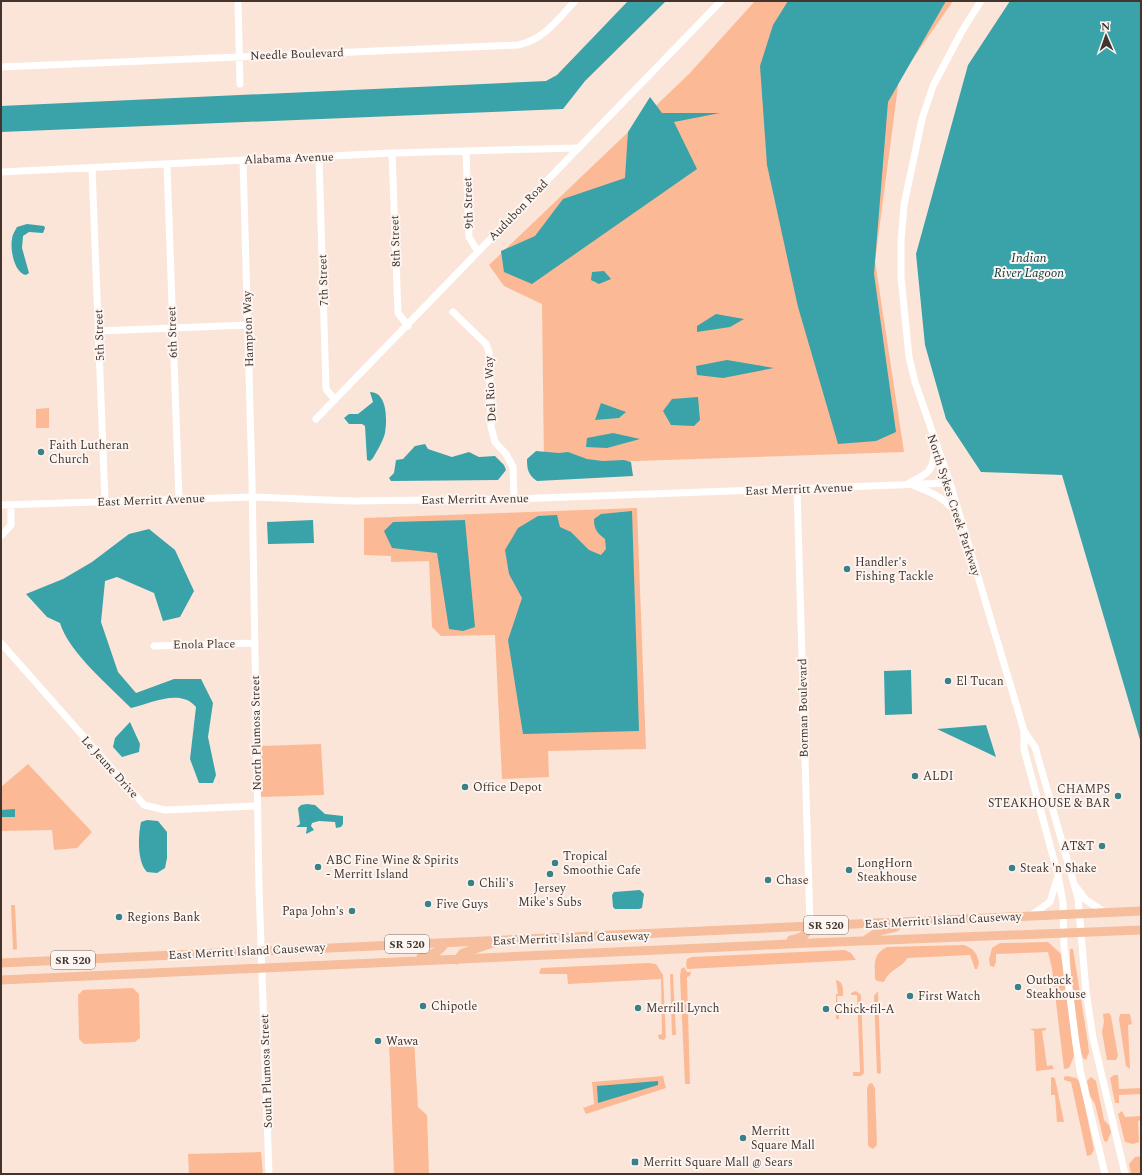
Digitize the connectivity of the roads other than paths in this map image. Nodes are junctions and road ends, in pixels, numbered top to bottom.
1 (238, 1) edge
2 (575, 1) edge
3 (721, 1) edge
4 (981, 1) edge
5 (240, 56) junction
6 (1, 66) edge
7 (240, 84) dead end
8 (578, 148) junction
9 (466, 151) junction
10 (392, 154) junction
11 (319, 157) junction
12 (243, 160) junction
13 (167, 165) junction
14 (92, 168) junction
15 (1, 172) edge
16 (478, 252) junction
17 (452, 312) dead end
18 (248, 325) junction
19 (408, 326) junction
20 (172, 327) junction
21 (99, 331) junction
22 (335, 400) junction
23 (316, 420) dead end
24 (935, 443) junction
25 (950, 483) junction
26 (910, 485) junction
27 (797, 489) junction
28 (252, 497) junction
29 (514, 499) junction
30 (179, 500) junction
31 (105, 502) junction
32 (1, 505) edge
33 (11, 505) junction
34 (960, 518) junction
35 (1, 536) edge
36 (1, 643) edge
37 (254, 643) junction
38 (154, 646) dead end
39 (1024, 731) junction
40 (257, 806) junction
41 (1058, 875) junction
42 (1075, 886) junction
43 (1141, 911) edge
44 (1106, 913) junction
45 (1079, 914) junction
46 (1063, 915) junction
47 (1030, 916) junction
48 (929, 922) junction
49 (810, 926) junction
50 (1141, 930) edge
51 (1063, 933) junction
52 (1082, 933) junction
53 (500, 941) junction
54 (864, 941) junction
55 (445, 943) junction
56 (768, 945) junction
57 (262, 950) junction
58 (457, 960) junction
59 (398, 962) junction
60 (1, 963) edge
61 (263, 968) junction
62 (1, 980) edge
63 (270, 1174) edge
64 (1105, 1174) edge
65 (1125, 1174) edge

1 - 5 street
2 - 5 street, Needle Boulevard
3 - 8 street, Audubon Road
4 - 24 street, North Sykes Creek Parkway
5 - 6 street, Needle Boulevard
5 - 7 street
8 - 9 street, Alabama Avenue
8 - 16 street, Audubon Road
9 - 10 street, Alabama Avenue
9 - 16 street, 9th Street
10 - 11 street, Alabama Avenue
10 - 19 street, 8th Street
11 - 12 street, Alabama Avenue
11 - 22 street, 7th Street
12 - 13 street, Alabama Avenue
12 - 18 street, Hampton Way
13 - 14 street, Alabama Avenue
13 - 20 street, 6th Street
14 - 15 street, Alabama Avenue
14 - 21 street, 5th Street
16 - 19 street, Audubon Road
17 - 29 street, Del Rio Way
18 - 20 street
18 - 28 street, Hampton Way
19 - 22 street, Audubon Road
20 - 21 street
20 - 30 street, 6th Street
21 - 31 street, 5th Street
22 - 23 street, Audubon Road
24 - 25 street, North Sykes Creek Parkway
24 - 26 street
25 - 26 street, East Merritt Avenue
25 - 34 street, North Sykes Creek Parkway
26 - 27 street, East Merritt Avenue
26 - 34 street
27 - 29 street, East Merritt Avenue
27 - 49 street, Borman Boulevard
28 - 29 street, East Merritt Avenue
28 - 30 street, East Merritt Avenue
28 - 37 street, North Plumosa Street
30 - 31 street, East Merritt Avenue
31 - 33 street, East Merritt Avenue
32 - 33 street, East Merritt Avenue
33 - 35 street
34 - 39 street, North Sykes Creek Parkway
36 - 40 street, Le Jeune Drive
37 - 38 street, Enola Place
37 - 40 street, North Plumosa Street
39 - 41 street
39 - 42 street, North Sykes Creek Parkway
40 - 57 street, North Plumosa Street
41 - 46 street
41 - 47 street
42 - 44 street
42 - 45 street, North Sykes Creek Parkway
43 - 44 main road, East Merritt Island Causeway / SR 520
44 - 45 main road, East Merritt Island Causeway / SR 520
45 - 46 main road, East Merritt Island Causeway / SR 520
45 - 52 street, North Sykes Creek Parkway
46 - 47 main road, East Merritt Island Causeway / SR 520
46 - 51 street
47 - 48 main road, East Merritt Island Causeway / SR 520
48 - 49 main road, East Merritt Island Causeway / SR 520
48 - 54 main road
49 - 53 main road, East Merritt Island Causeway / SR 520
49 - 56 main road
50 - 52 main road, East Merritt Island Causeway / SR 520
51 - 52 main road, East Merritt Island Causeway / SR 520
51 - 54 main road, East Merritt Island Causeway / SR 520
51 - 64 street
52 - 65 street, North Sykes Creek Parkway
53 - 55 main road, East Merritt Island Causeway / SR 520
53 - 58 main road
54 - 56 main road, East Merritt Island Causeway / SR 520
55 - 57 main road, East Merritt Island Causeway / SR 520
55 - 59 main road
56 - 58 main road, East Merritt Island Causeway / SR 520
57 - 60 main road, East Merritt Island Causeway / SR 520
57 - 61 street, North Plumosa Street
58 - 59 main road, East Merritt Island Causeway / SR 520
59 - 61 main road, East Merritt Island Causeway / SR 520
61 - 62 main road, East Merritt Island Causeway / SR 520
61 - 63 street, South Plumosa Street

